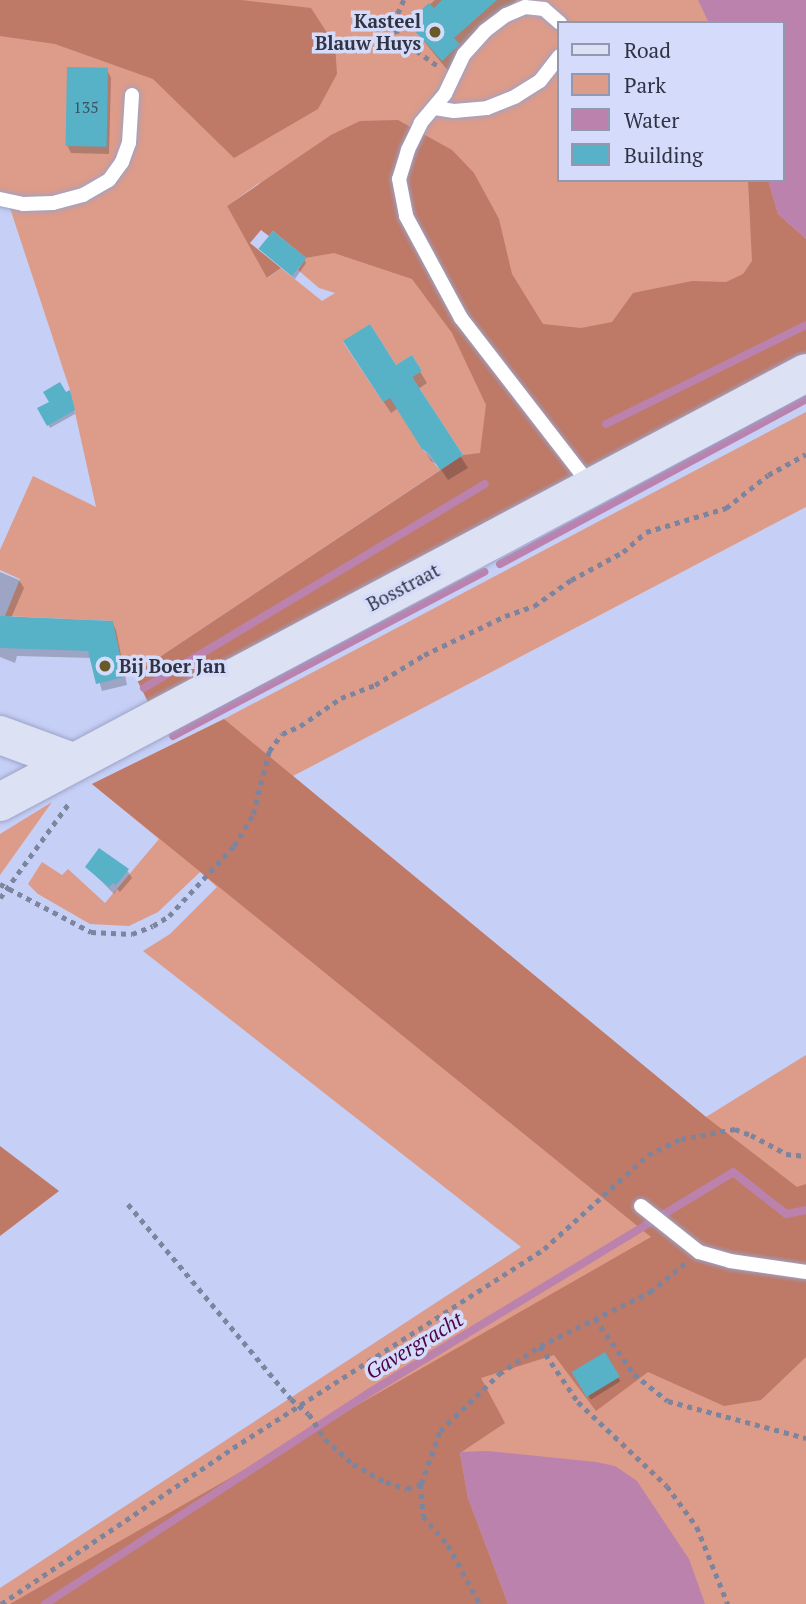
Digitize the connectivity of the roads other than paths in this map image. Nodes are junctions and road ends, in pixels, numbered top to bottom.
1 (558, 21) edge
2 (558, 58) edge
3 (132, 94) dead end
4 (435, 108) junction
5 (0, 199) edge
6 (806, 373) edge
7 (592, 487) junction
8 (0, 735) edge
9 (66, 766) junction
10 (0, 802) edge
11 (641, 1206) dead end
12 (806, 1272) edge

1 - 4 lane
2 - 4 lane
3 - 5 lane
4 - 7 lane
6 - 7 street, Bosstraat
7 - 9 street, Bosstraat
8 - 9 street
9 - 10 street, Bosstraat
11 - 12 lane

